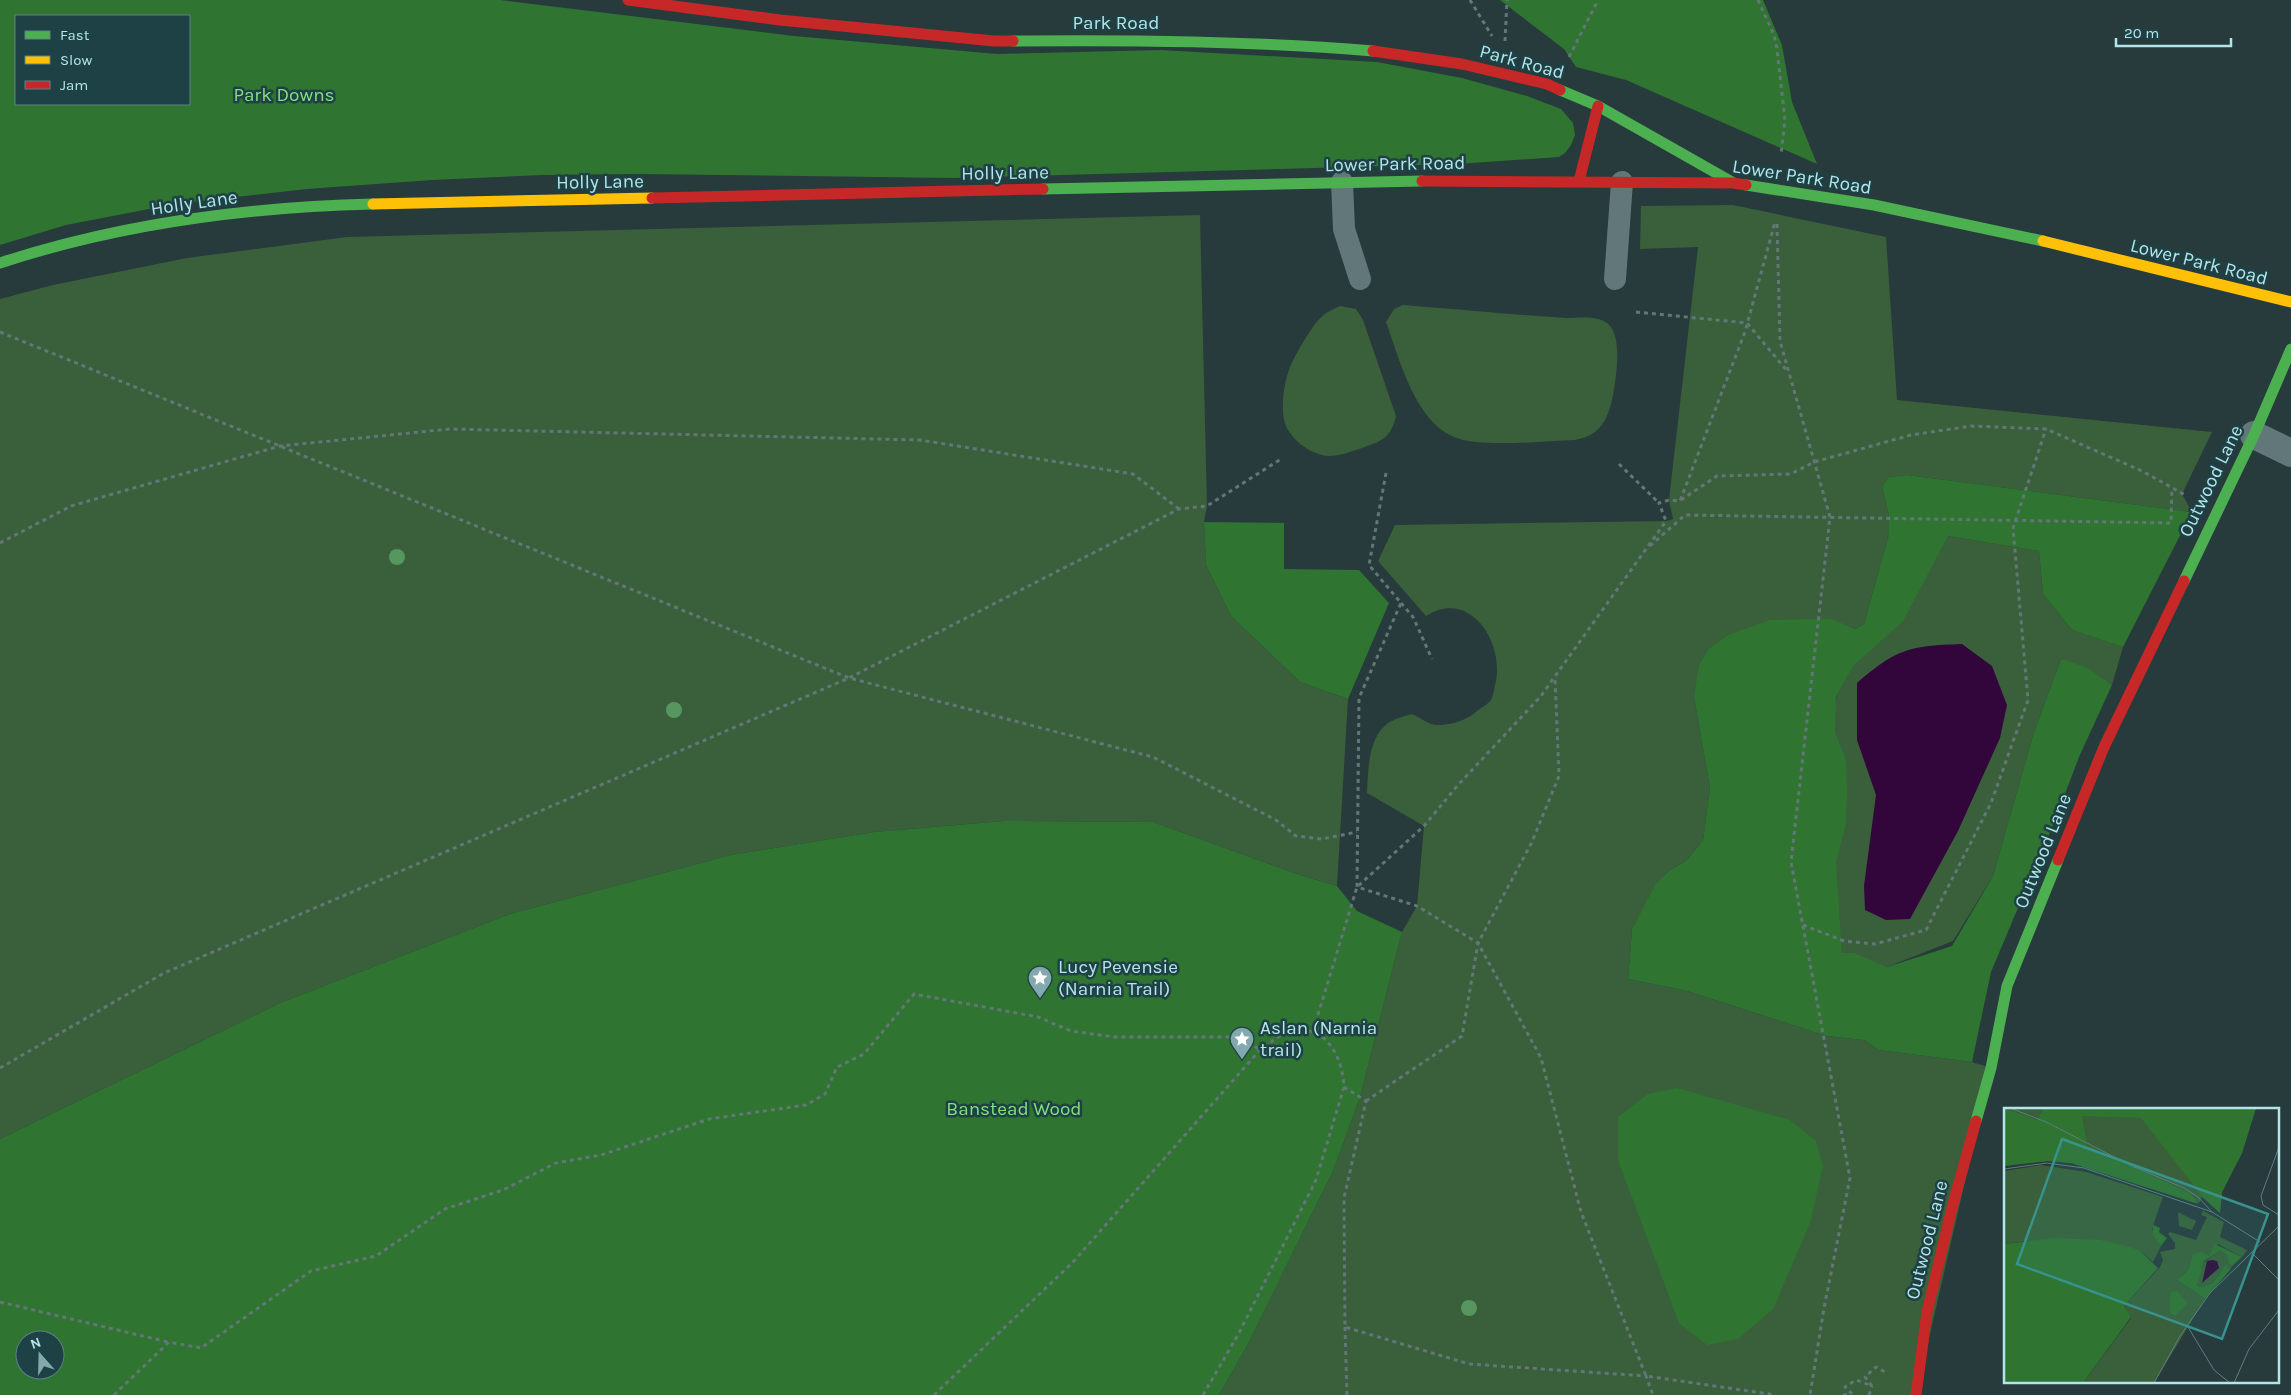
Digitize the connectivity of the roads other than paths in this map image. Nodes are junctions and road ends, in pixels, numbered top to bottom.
1 (628, 0) edge
2 (1598, 106) junction
3 (1579, 181) junction
4 (1342, 182) junction
5 (1622, 182) junction
6 (1733, 183) junction
7 (1207, 186) joint
8 (0, 263) edge
9 (1360, 279) dead end
10 (1615, 279) dead end
11 (2291, 302) edge
12 (2291, 350) edge
13 (2254, 435) junction
14 (2291, 453) edge
15 (1916, 1395) edge

1 - 2 main road, Park Road
2 - 3 main road
2 - 6 main road, Park Road
3 - 4 main road, Lower Park Road
3 - 5 main road, Lower Park Road
4 - 7 main road, Lower Park Road
4 - 9 lane
5 - 6 main road, Lower Park Road
5 - 10 lane
6 - 11 main road, Lower Park Road
7 - 8 main road, Holly Lane
12 - 13 main road, Outwood Lane
13 - 14 street
13 - 15 main road, Outwood Lane

